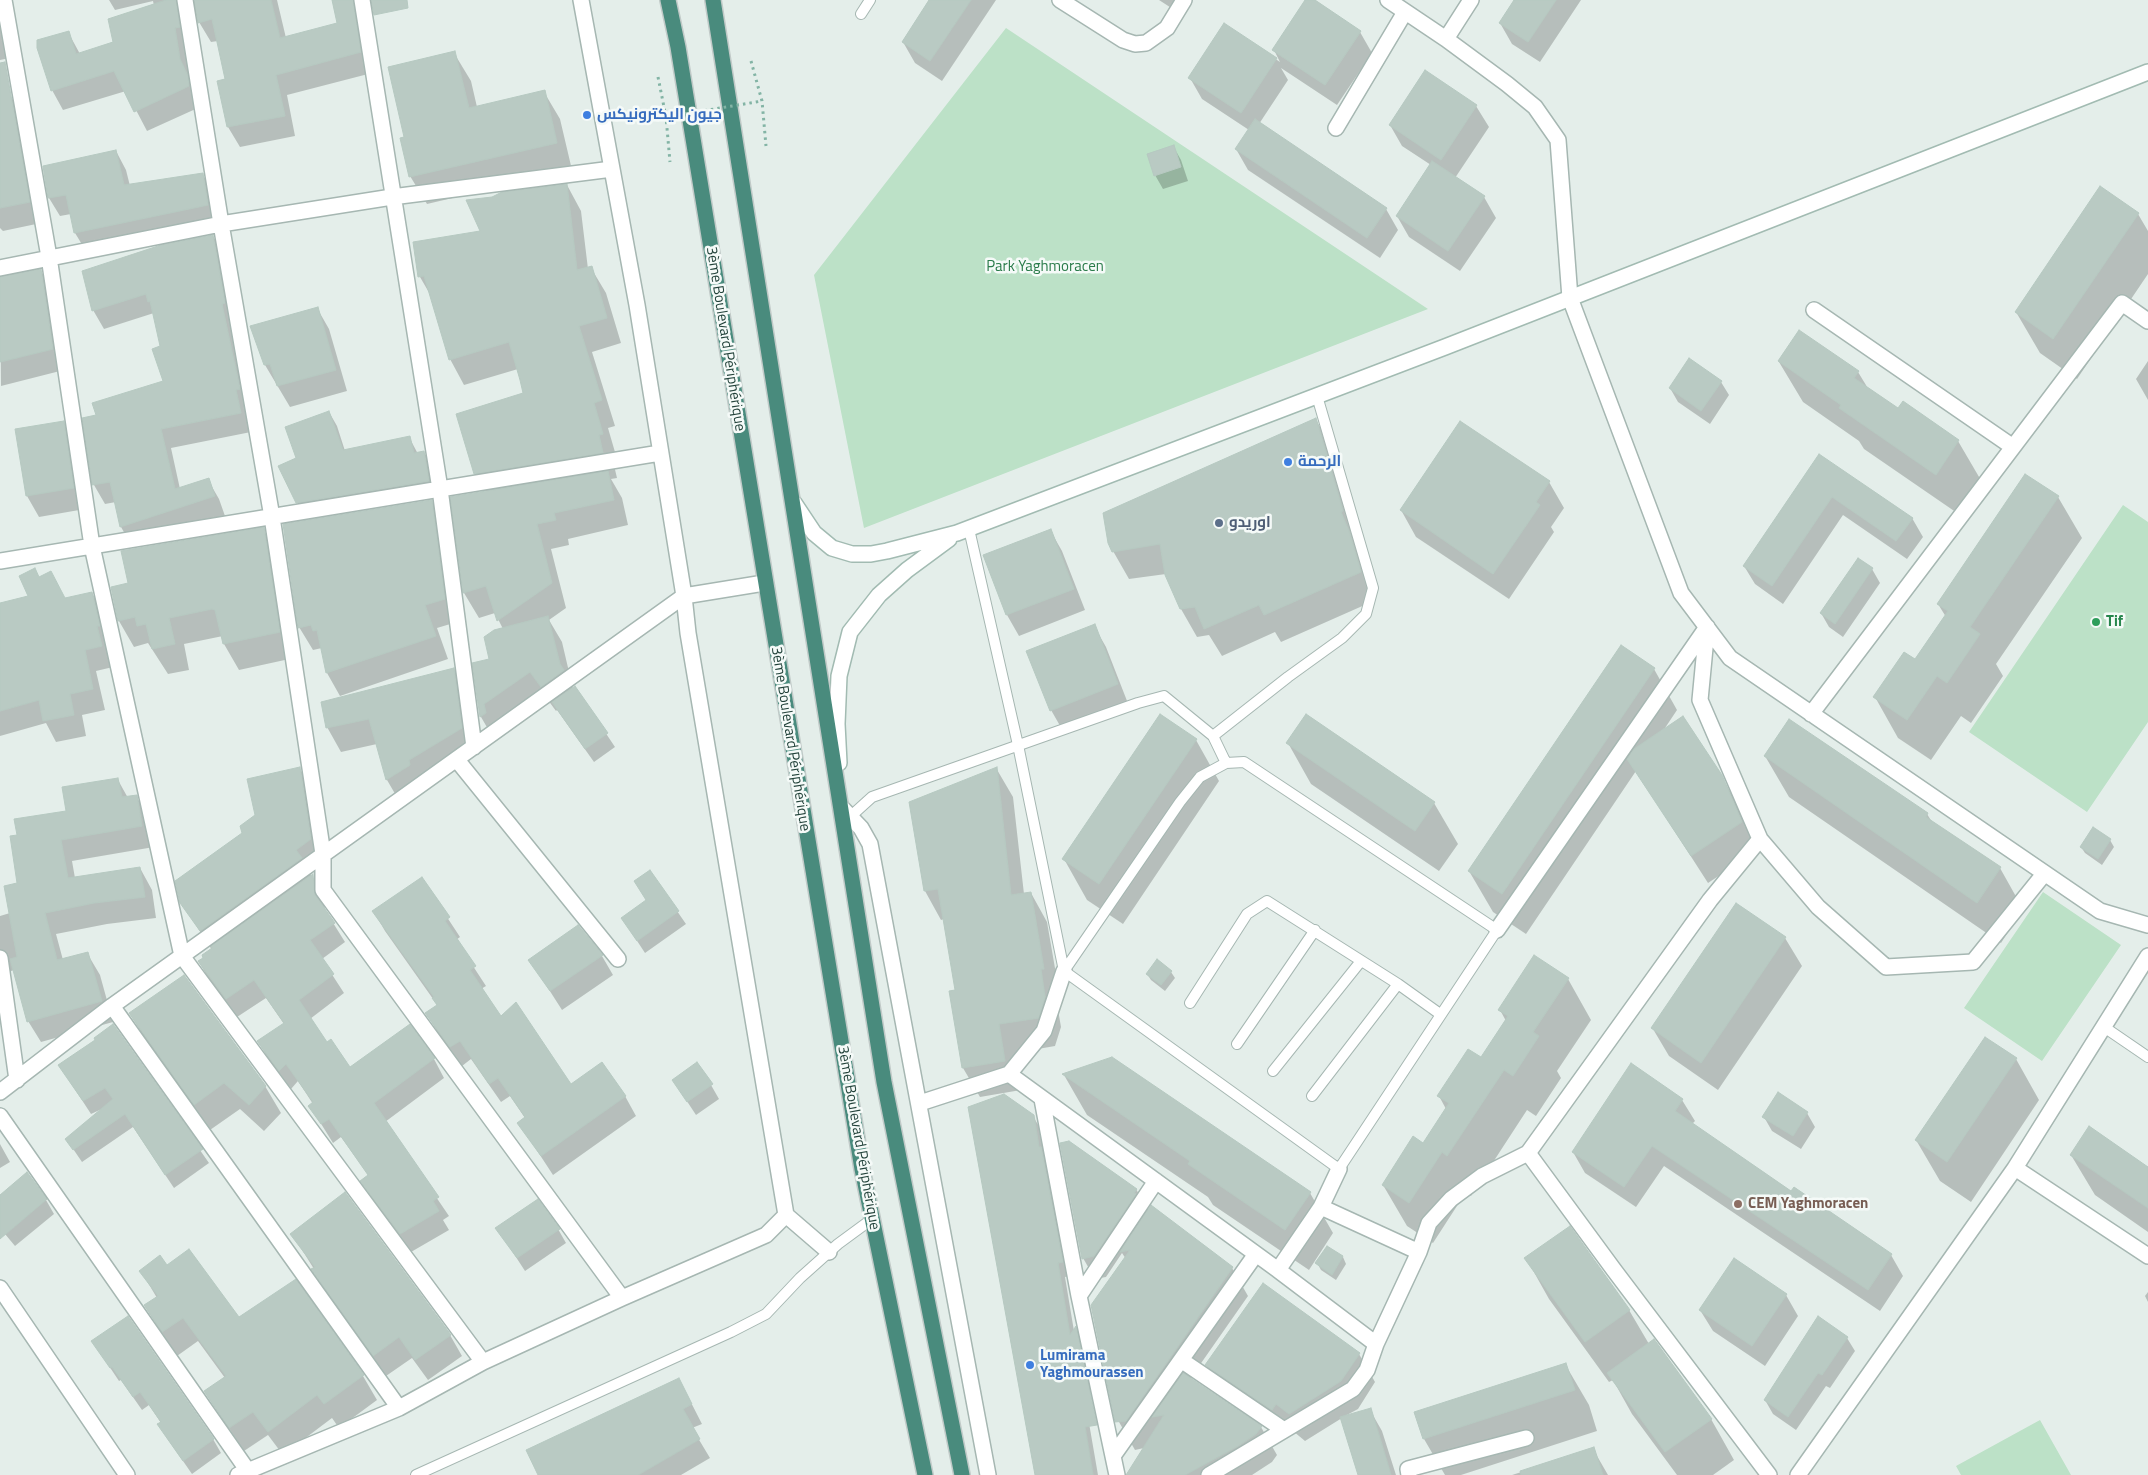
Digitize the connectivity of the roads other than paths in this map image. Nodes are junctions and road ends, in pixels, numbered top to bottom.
1 (4, 0) edge
2 (185, 0) edge
3 (362, 0) edge
4 (581, 0) edge
5 (668, 0) edge
6 (714, 0) edge
7 (870, 0) edge
8 (1060, 0) edge
9 (1184, 0) edge
10 (1388, 0) edge
11 (1470, 0) edge
12 (1405, 12) junction
13 (861, 14) dead end
14 (1446, 39) junction
15 (2148, 72) edge
16 (1336, 128) dead end
17 (612, 169) junction
18 (392, 197) junction
19 (221, 224) junction
20 (49, 257) junction
21 (0, 268) edge
22 (1570, 298) junction
23 (1814, 310) dead end
24 (2148, 321) edge
25 (1317, 396) junction
26 (2013, 447) junction
27 (660, 453) junction
28 (440, 489) junction
29 (794, 503) junction
30 (272, 517) junction
31 (963, 531) junction
32 (92, 546) junction
33 (0, 561) edge
34 (764, 583) junction
35 (684, 596) junction
36 (1707, 627) junction
37 (1811, 714) junction
38 (1213, 736) junction
39 (1018, 746) junction
40 (474, 747) junction
41 (457, 760) junction
42 (1226, 763) junction
43 (846, 811) junction
44 (1760, 840) junction
45 (323, 854) junction
46 (2044, 874) junction
47 (2148, 925) edge
48 (1315, 930) junction
49 (1497, 930) junction
50 (182, 956) junction
51 (2148, 956) edge
52 (0, 958) edge
53 (618, 959) dead end
54 (1361, 960) junction
55 (1064, 971) junction
56 (1398, 984) junction
57 (1190, 1003) dead end
58 (112, 1006) junction
59 (1440, 1014) junction
60 (2104, 1027) junction
61 (1237, 1044) dead end
62 (2148, 1056) edge
63 (1273, 1071) dead end
64 (1009, 1074) junction
65 (17, 1080) junction
66 (0, 1092) edge
67 (1312, 1096) dead end
68 (1042, 1099) junction
69 (920, 1103) junction
70 (0, 1116) edge
71 (1528, 1153) junction
72 (1339, 1168) junction
73 (2015, 1168) junction
74 (1156, 1181) junction
75 (1321, 1207) junction
76 (786, 1215) junction
77 (872, 1219) junction
78 (829, 1252) junction
79 (1419, 1252) junction
80 (1256, 1254) junction
81 (2148, 1256) edge
82 (1278, 1270) junction
83 (0, 1288) edge
84 (1079, 1296) junction
85 (622, 1298) junction
86 (1376, 1344) junction
87 (1181, 1360) junction
88 (483, 1362) junction
89 (399, 1408) junction
90 (1284, 1430) junction
91 (1526, 1438) dead end
92 (1113, 1456) junction
93 (243, 1473) edge
94 (127, 1475) edge
95 (416, 1475) edge
96 (924, 1475) edge
97 (962, 1475) edge
98 (988, 1475) edge
99 (1117, 1475) edge
100 (1209, 1475) edge
101 (1409, 1475) edge
102 (1769, 1475) edge
103 (1798, 1475) edge

1 - 20 street
2 - 19 street
3 - 18 street
4 - 17 street
5 - 34 highway, 3ème Boulevard Périphérique
6 - 29 highway
7 - 13 lane
8 - 9 street
10 - 12 street
11 - 14 street
12 - 14 street
12 - 16 street
14 - 22 street
15 - 22 street
17 - 18 street
17 - 27 street
18 - 19 street
18 - 28 street
19 - 20 street
19 - 30 street
20 - 21 street
20 - 32 street
22 - 25 street
22 - 36 street
23 - 26 street
24 - 26 street
25 - 31 street
25 - 38 lane
26 - 37 street
27 - 28 street
27 - 35 street
28 - 30 street
28 - 40 street
29 - 31 street
29 - 43 highway
30 - 32 street
30 - 45 street
31 - 39 lane
31 - 43 street
32 - 33 street
32 - 50 street
34 - 35 street
34 - 77 highway, 3ème Boulevard Périphérique
35 - 40 street
35 - 76 street
36 - 37 street
36 - 44 street
36 - 49 street
37 - 46 street
38 - 39 lane
38 - 42 lane
39 - 43 lane
39 - 55 lane
40 - 41 street
41 - 45 street
41 - 53 street
42 - 49 lane
42 - 55 lane
43 - 69 street
43 - 97 highway
44 - 46 street
44 - 71 street
45 - 50 street
45 - 85 street
46 - 47 street
48 - 54 lane
48 - 57 lane
48 - 61 lane
49 - 59 lane
50 - 58 street
50 - 88 street
51 - 60 street
52 - 65 street
54 - 56 lane
54 - 63 lane
55 - 64 street
55 - 72 lane
56 - 59 lane
56 - 67 lane
58 - 65 street
58 - 89 street
59 - 72 lane
60 - 62 lane
60 - 73 street
64 - 68 street
64 - 69 street
65 - 66 street
68 - 74 street
68 - 84 street
69 - 98 street
70 - 93 street
71 - 79 street
71 - 102 street
72 - 75 street
73 - 81 street
73 - 103 street
74 - 80 street
74 - 84 street
75 - 79 street
75 - 82 street
76 - 78 street
76 - 85 street
77 - 78 lane
77 - 96 highway, 3ème Boulevard Périphérique
78 - 95 lane
79 - 86 street
80 - 82 street
80 - 87 street
82 - 86 street
83 - 94 street
84 - 92 street
85 - 88 street
86 - 90 street
87 - 90 street
87 - 92 street
88 - 89 street
89 - 93 street
90 - 100 street
91 - 101 street
92 - 99 street

